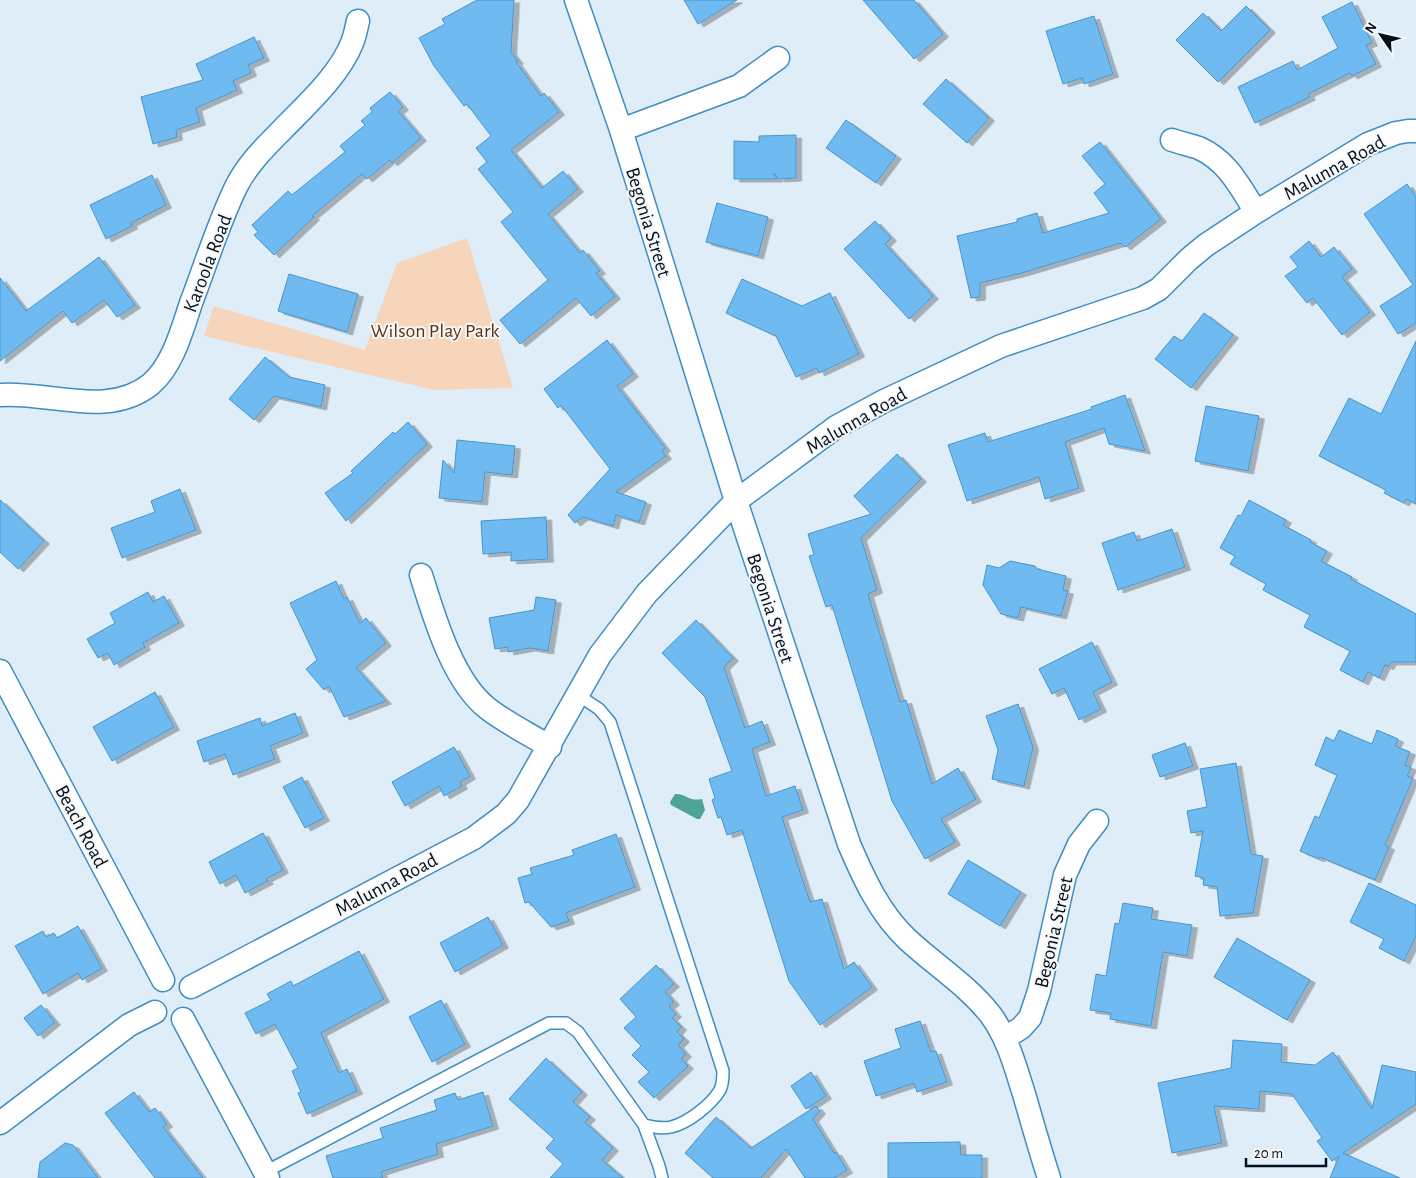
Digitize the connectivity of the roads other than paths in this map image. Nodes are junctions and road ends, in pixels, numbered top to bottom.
1 (576, 0) edge
2 (358, 21) dead end
3 (778, 58) dead end
4 (620, 130) junction
5 (1416, 131) edge
6 (1172, 140) dead end
7 (1256, 212) junction
8 (0, 395) edge
9 (736, 501) junction
10 (421, 575) dead end
11 (0, 671) edge
12 (578, 695) junction
13 (550, 747) junction
14 (1097, 821) dead end
15 (163, 980) junction
16 (191, 987) junction
17 (155, 1012) junction
18 (183, 1019) junction
19 (1004, 1038) junction
20 (0, 1123) edge
21 (644, 1125) junction
22 (266, 1175) edge
23 (662, 1178) edge
24 (1049, 1178) edge

1 - 4 street, Begonia Street
2 - 8 street, Karoola Road
3 - 4 street
4 - 9 street, Begonia Street
5 - 7 street, Malunna Road
6 - 7 street
7 - 9 street, Malunna Road
9 - 12 street, Malunna Road
9 - 19 street, Begonia Street
10 - 13 street
11 - 15 street, Beach Road
12 - 13 street, Malunna Road
12 - 21 lane
13 - 16 street, Malunna Road
14 - 19 street, Begonia Street
15 - 16 street
15 - 17 street
16 - 18 street
17 - 18 street
17 - 20 street
18 - 22 street
19 - 24 street, Begonia Street
21 - 22 lane
21 - 23 lane

